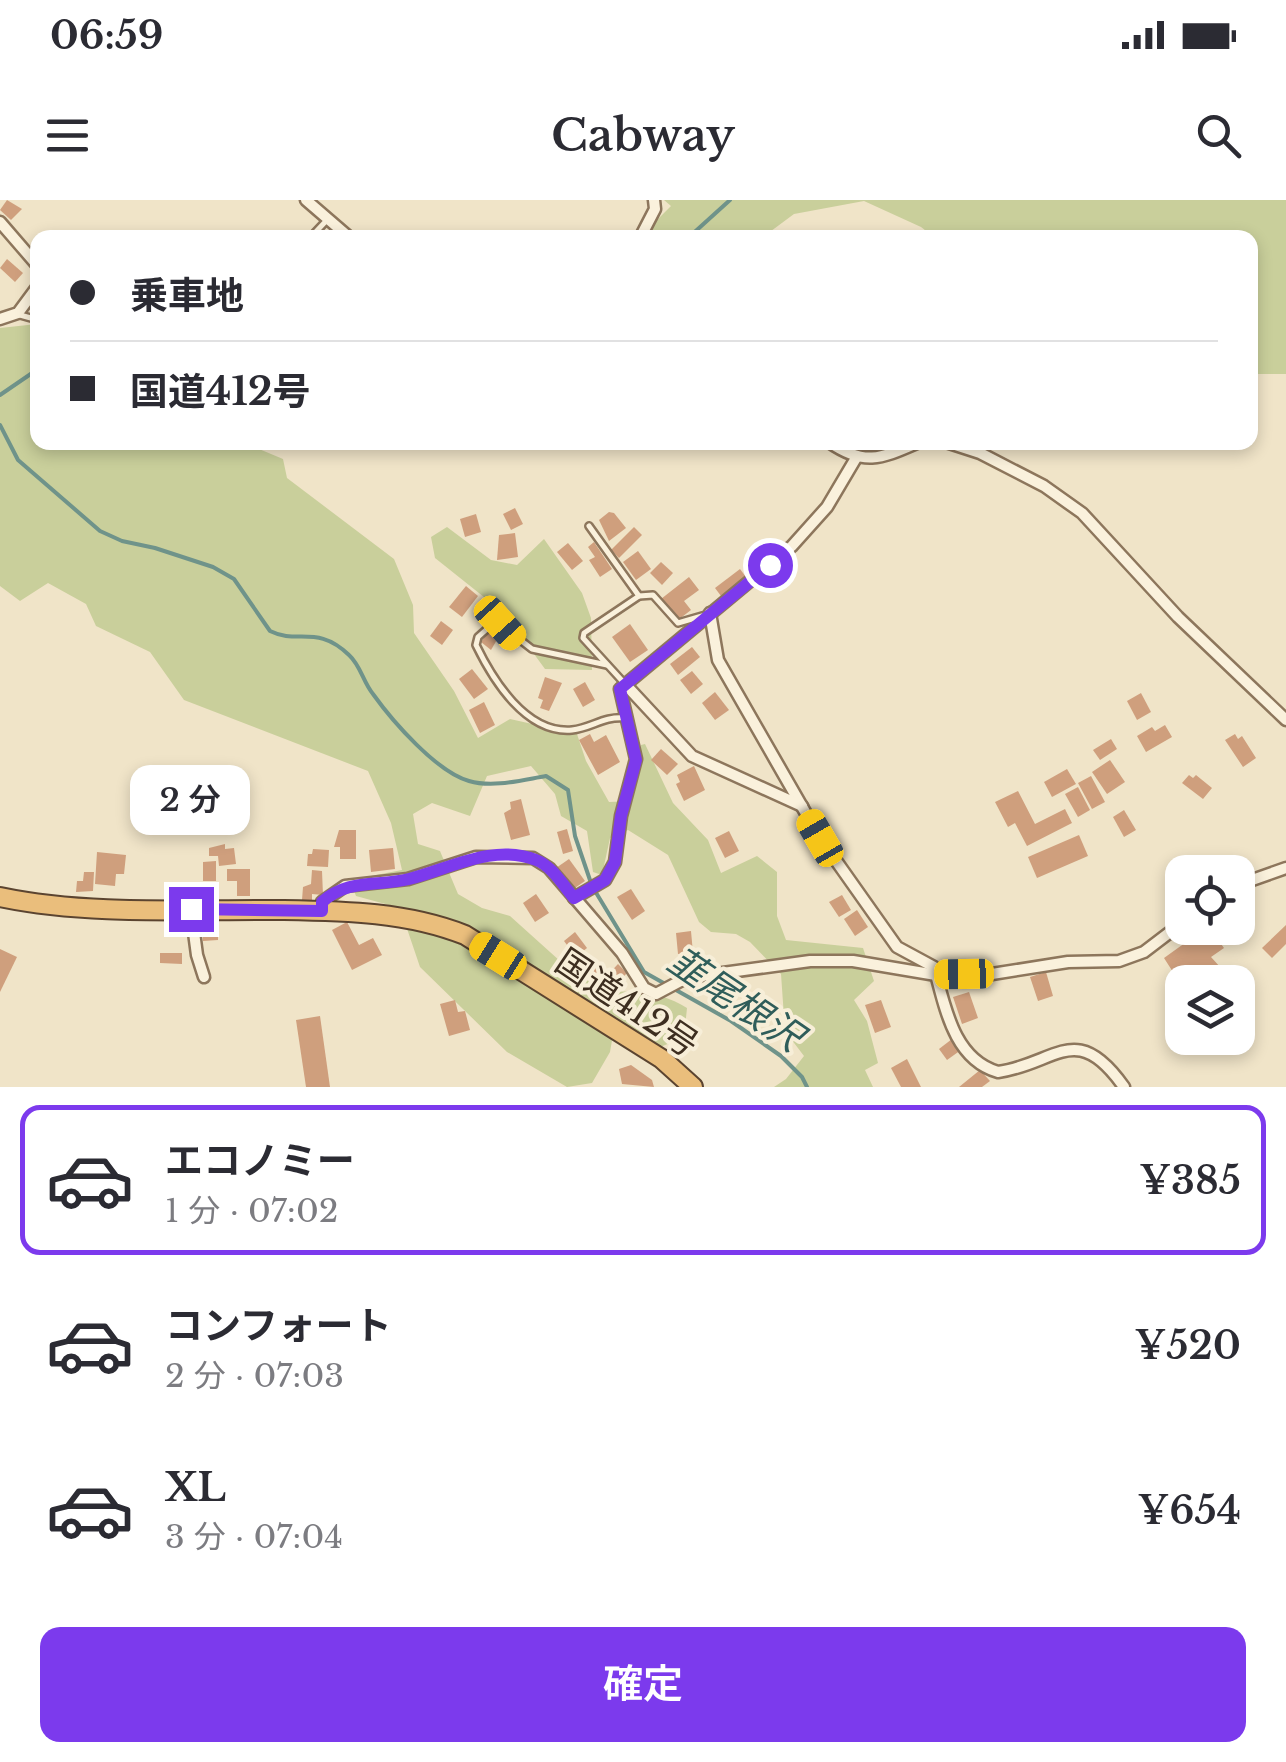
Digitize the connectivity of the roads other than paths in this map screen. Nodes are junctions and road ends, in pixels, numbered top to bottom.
1 (306, 200) edge
2 (654, 200) edge
3 (326, 220) junction
4 (0, 222) edge
5 (317, 230) edge
6 (339, 230) edge
7 (644, 230) edge
8 (30, 257) edge
9 (30, 297) edge
10 (18, 313) junction
11 (30, 317) edge
12 (0, 319) edge
13 (842, 450) edge
14 (900, 450) edge
15 (971, 450) edge
16 (856, 458) junction
17 (588, 526) dead end
18 (639, 596) junction
19 (710, 613) junction
20 (607, 666) junction
21 (625, 684) junction
22 (625, 718) junction
23 (1286, 720) edge
24 (802, 807) junction
25 (1286, 868) edge
26 (1255, 879) edge
27 (579, 895) junction
28 (5, 902) edge
29 (191, 909) junction
30 (322, 911) junction
31 (1165, 937) edge
32 (936, 975) junction
33 (204, 978) dead end
34 (693, 1087) edge
35 (1124, 1087) edge

1 - 3 street
2 - 7 street
3 - 5 lane
3 - 6 street
4 - 8 street
9 - 10 street
10 - 11 lane
10 - 12 street
13 - 16 street
14 - 16 street
15 - 23 street
16 - 19 street
17 - 18 lane
18 - 19 lane
18 - 20 lane
19 - 21 street
19 - 24 street
20 - 21 lane
20 - 22 lane
21 - 22 street
21 - 24 street
22 - 27 street
24 - 32 street
25 - 26 street
27 - 30 street
27 - 32 street
28 - 29 highway, 国道412号
29 - 30 highway, 国道412号
29 - 33 street
30 - 34 highway, 国道412号
31 - 32 street
32 - 35 street

